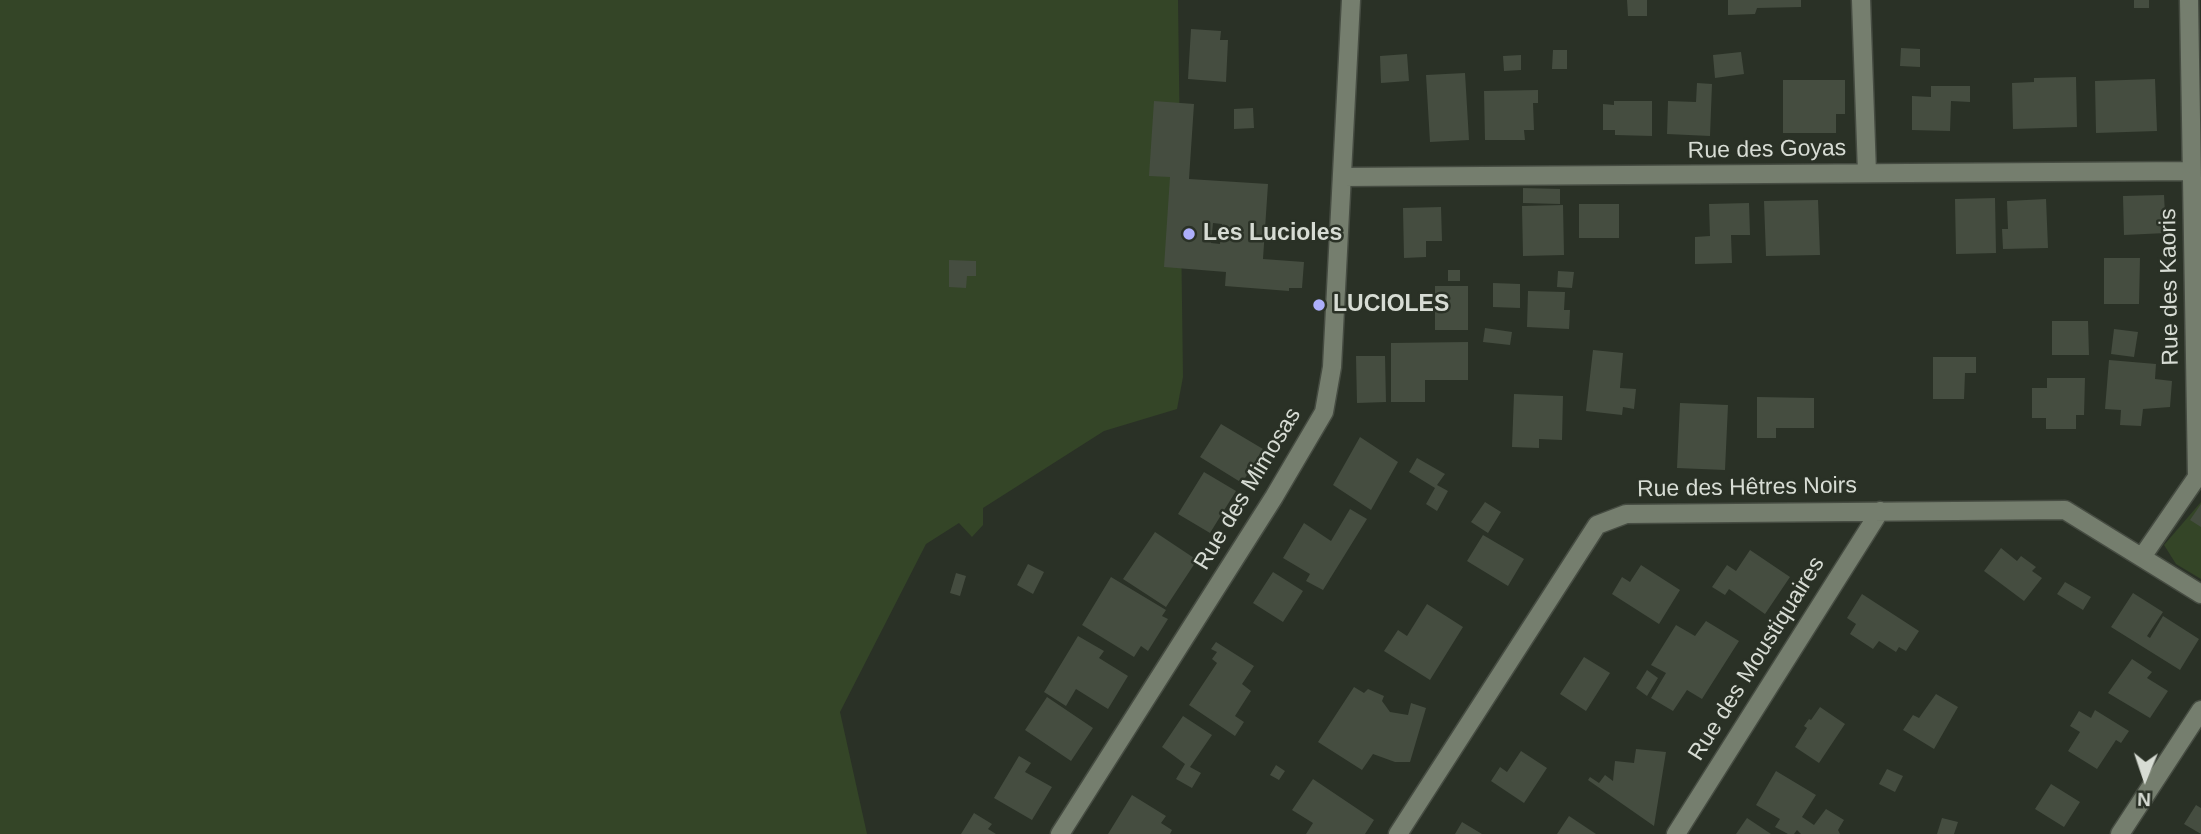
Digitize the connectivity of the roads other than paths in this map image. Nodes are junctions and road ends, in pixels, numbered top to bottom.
1 (1351, 0) edge
2 (1861, 0) edge
3 (2189, 0) edge
4 (2192, 171) junction
5 (1867, 173) junction
6 (1342, 177) junction
7 (1880, 511) junction
8 (2142, 557) junction
9 (2201, 594) edge
10 (2201, 710) edge
11 (1060, 834) edge
12 (1398, 834) edge
13 (1676, 834) edge
14 (2120, 834) edge

1 - 6 street, Rue des Mimosas
2 - 5 street
3 - 4 street, Rue des Kaoris
4 - 5 street, Rue des Goyas
4 - 8 street, Rue des Kaoris
5 - 6 street, Rue des Goyas
6 - 11 street, Rue des Mimosas
7 - 8 street, Rue des Hêtres Noirs
7 - 12 street, Rue des Hêtres Noirs
7 - 13 street, Rue des Moustiquaires
8 - 9 street, Rue des Hêtres Noirs
10 - 14 street

